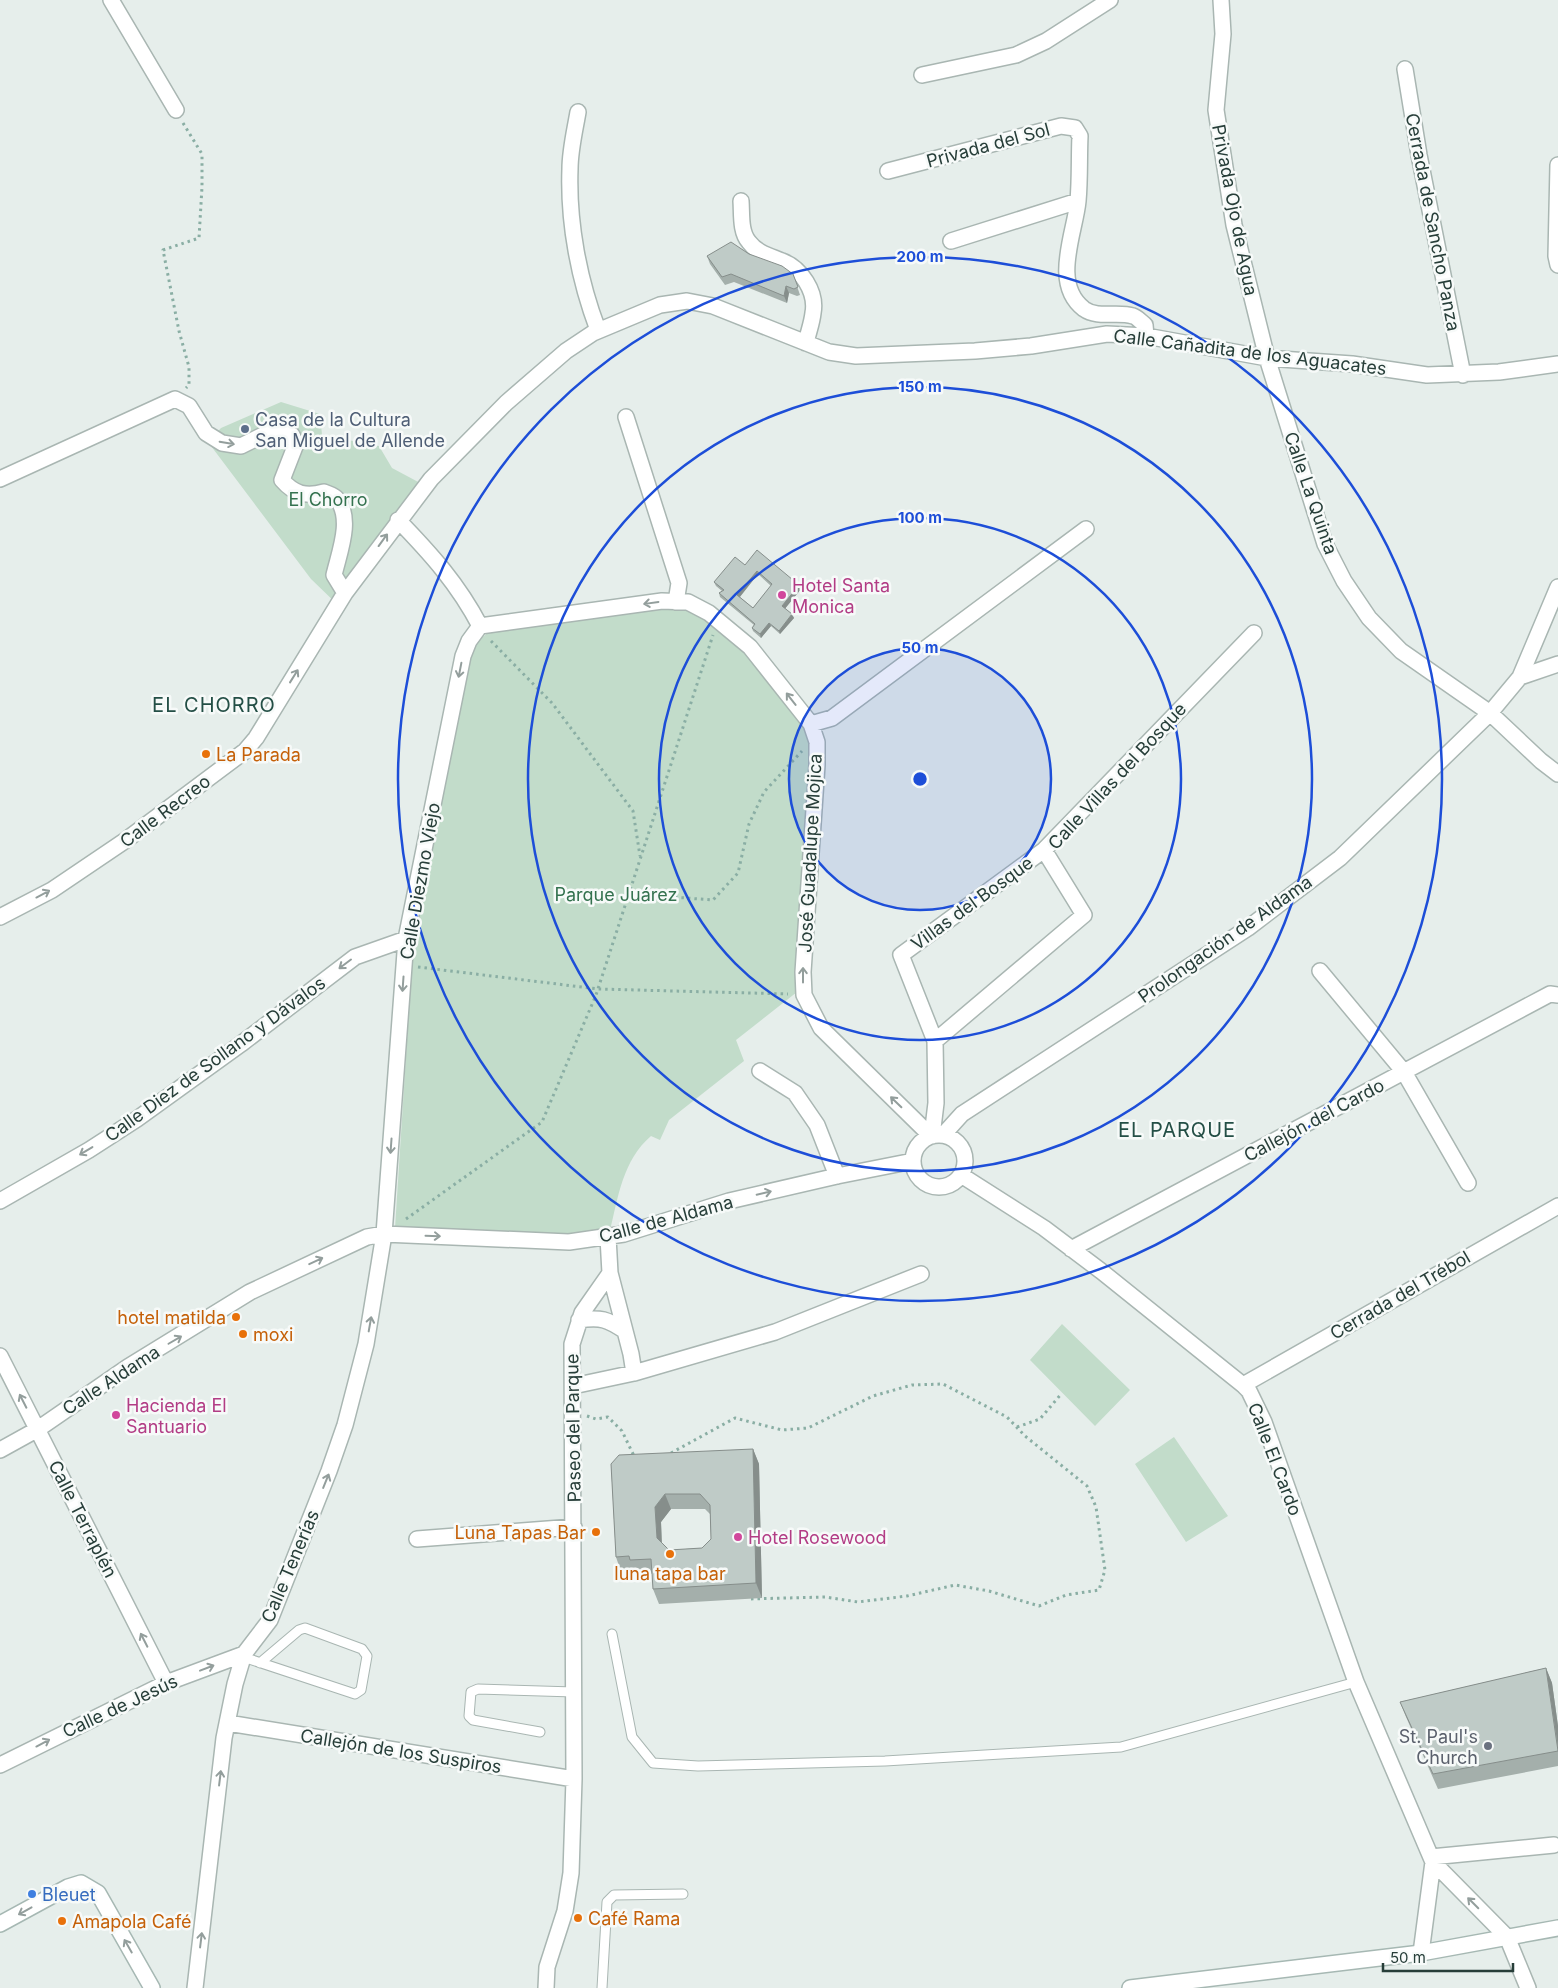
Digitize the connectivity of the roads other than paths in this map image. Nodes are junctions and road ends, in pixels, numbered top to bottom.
1 (111, 0) edge
2 (1110, 0) edge
3 (1220, 0) edge
4 (1405, 69) dead end
5 (922, 75) dead end
6 (176, 110) road end
7 (578, 112) dead end
8 (1558, 169) edge
9 (888, 171) dead end
10 (741, 201) dead end
11 (1078, 201) junction
12 (951, 241) dead end
13 (1558, 265) edge
14 (598, 330) junction
15 (1146, 336) junction
16 (806, 343) junction
17 (1267, 358) junction
18 (1558, 364) edge
19 (1463, 375) junction
20 (626, 417) dead end
21 (0, 479) edge
22 (398, 520) junction
23 (1086, 529) dead end
24 (1558, 587) edge
25 (345, 593) junction
26 (676, 602) junction
27 (480, 626) junction
28 (1254, 634) dead end
29 (1558, 664) edge
30 (1520, 677) junction
31 (1490, 713) junction
32 (811, 724) junction
33 (1558, 774) edge
34 (1044, 850) junction
35 (0, 917) edge
36 (406, 938) junction
37 (1320, 971) dead end
38 (1558, 994) edge
39 (935, 1041) junction
40 (760, 1071) dead end
41 (1404, 1072) junction
42 (935, 1135) junction
43 (913, 1161) junction
44 (961, 1175) junction
45 (837, 1176) junction
46 (1468, 1183) dead end
47 (0, 1201) edge
48 (1558, 1206) edge
49 (384, 1234) junction
50 (608, 1237) junction
51 (1071, 1249) junction
52 (610, 1273) junction
53 (921, 1274) dead end
54 (579, 1320) junction
55 (625, 1331) junction
56 (0, 1356) edge
57 (634, 1373) junction
58 (1243, 1385) junction
59 (573, 1386) junction
60 (38, 1429) junction
61 (0, 1450) edge
62 (574, 1527) junction
63 (417, 1539) dead end
64 (612, 1634) dead end
65 (243, 1656) junction
66 (260, 1663) junction
67 (1356, 1682) junction
68 (166, 1683) junction
69 (574, 1692) junction
70 (228, 1723) junction
71 (540, 1732) dead end
72 (0, 1765) edge
73 (574, 1779) junction
74 (1554, 1845) dead end
75 (1432, 1860) junction
76 (683, 1894) dead end
77 (0, 1924) edge
78 (1558, 1928) edge
79 (1507, 1937) junction
80 (1421, 1953) junction
81 (152, 1988) edge
82 (195, 1988) edge
83 (546, 1988) edge
84 (602, 1988) edge
85 (1130, 1988) edge
86 (1528, 1988) edge

1 - 6 street
2 - 5 street
3 - 17 street, Privada Ojo de Agua
4 - 19 street, Cerrada de Sancho Panza
7 - 14 street
8 - 13 street
9 - 11 street, Privada del Sol
10 - 16 street
11 - 12 street
11 - 15 street, Privada del Sol
14 - 16 street, Calle Cañadita de los Aguacates
14 - 22 street, Calle Cañadita de los Aguacates
15 - 16 street, Calle Cañadita de los Aguacates
15 - 17 street, Calle Cañadita de los Aguacates
17 - 19 street, Calle Cañadita de los Aguacates
17 - 31 street, Calle La Quinta
18 - 19 street, Calle Cañadita de los Aguacates
20 - 26 street
21 -> 25 street
25 -> 22 street, Calle Recreo
22 - 27 street
23 - 32 street
24 - 30 street, Prolongación de Aldama
35 -> 25 street, Calle Recreo
26 -> 27 street, José Guadalupe Mojica
32 -> 26 street, José Guadalupe Mojica
27 -> 36 street, Calle Diezmo Viejo
28 - 34 street, Calle Villas del Bosque
29 - 30 street
30 - 31 street, Prolongación de Aldama
31 - 33 street, Calle La Quinta
31 - 42 street, Prolongación de Aldama
42 -> 32 street, José Guadalupe Mojica
34 - 39 street, Villas del Bosque
34 - 39 street, Calle Villas del Bosque
36 -> 47 street, Calle Diez de Sollano y Dávalos
36 -> 49 street, Calle Diezmo Viejo
37 - 41 street
38 - 41 street, Callejón del Cardo
39 - 42 street
40 - 45 street
41 - 46 street
41 - 51 street, Callejón del Cardo
42 - 43 street
42 - 44 street
43 - 44 street
43 - 45 street, Calle de Aldama
44 - 51 street, Calle El Cardo
50 -> 45 street, Calle de Aldama
48 - 58 street, Cerrada del Trébol
49 -> 50 street, Calle de Aldama
60 -> 49 street, Calle Aldama
65 -> 49 street, Calle Tenerías
50 - 52 street
51 - 58 street, Calle El Cardo
52 - 54 street, Paseo del Parque
52 - 55 street
53 - 57 street
54 - 55 street
54 - 59 street, Paseo del Parque
55 - 57 street
60 -> 56 street, Calle Terraplén
57 - 59 street
58 - 67 street, Calle El Cardo
59 - 62 street, Paseo del Parque
60 - 61 street, Calle Aldama
68 -> 60 street, Calle Terraplén
62 - 63 street
62 - 69 street, Paseo del Parque
64 - 67 lane
65 - 66 lane
68 -> 65 street, Calle de Jesús
65 - 70 street, Calle Tenerías
66 - 66 lane
67 - 75 street, Calle El Cardo
72 -> 68 street, Calle de Jesús
69 - 71 lane
69 - 73 street, Paseo del Parque
70 - 73 street, Callejón de los Suspiros
82 -> 70 street, Calle Tenerías
73 - 83 street, Paseo del Parque
74 - 75 street
79 -> 75 street, Calle El Cardo
75 - 80 street, Calle El Cardo
76 - 84 lane
81 -> 77 street
78 - 79 street
79 - 80 street
79 - 86 street
80 - 85 street

